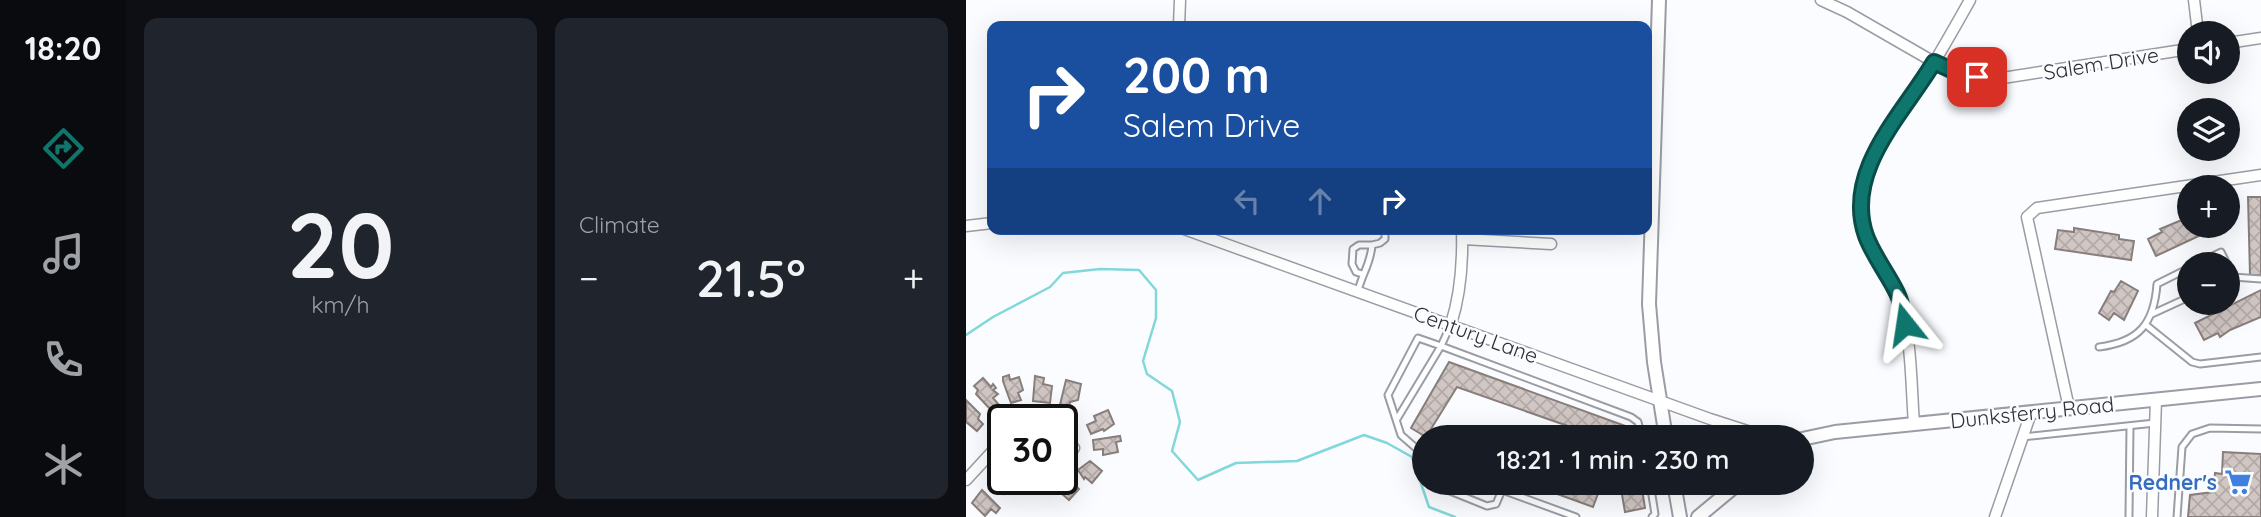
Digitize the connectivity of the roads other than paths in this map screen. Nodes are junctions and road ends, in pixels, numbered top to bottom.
1 (1180, 0) edge
2 (1659, 0) edge
3 (1821, 0) edge
4 (1970, 0) edge
5 (2194, 0) edge
6 (1179, 21) edge
7 (2197, 21) edge
8 (2261, 38) edge
9 (2240, 41) edge
10 (2177, 51) edge
11 (1934, 62) junction
12 (1652, 174) edge
13 (2261, 175) edge
14 (987, 224) edge
15 (966, 226) edge
16 (1201, 235) edge
17 (1385, 235) edge
18 (1462, 235) edge
19 (1471, 235) edge
20 (1651, 235) edge
21 (1551, 244) dead end
22 (1372, 246) junction
23 (1362, 274) junction
24 (2177, 274) edge
25 (2240, 278) edge
26 (2261, 279) edge
27 (1358, 291) junction
28 (2177, 303) edge
29 (2152, 314) junction
30 (1451, 324) junction
31 (2146, 325) junction
32 (1441, 346) junction
33 (2099, 347) dead end
34 (2261, 357) edge
35 (2261, 389) edge
36 (1659, 400) junction
37 (2156, 400) junction
38 (2069, 408) junction
39 (2031, 412) junction
40 (1397, 419) junction
41 (1914, 424) junction
42 (2155, 424) junction
43 (1639, 425) edge
44 (1664, 425) edge
45 (1728, 425) edge
46 (2130, 426) junction
47 (2261, 429) edge
48 (1814, 436) edge
49 (2022, 437) junction
50 (1412, 445) edge
51 (987, 457) edge
52 (966, 480) edge
53 (1460, 495) edge
54 (1500, 495) edge
55 (1516, 495) edge
56 (1652, 495) edge
57 (1676, 495) edge
58 (1725, 495) edge
59 (1576, 517) edge
60 (1652, 517) edge
61 (1680, 517) edge
62 (1698, 517) edge
63 (1995, 517) edge
64 (2129, 517) edge
65 (2152, 517) edge
66 (2177, 517) edge

1 - 6 street
2 - 12 street
3 - 11 street, Salem Drive
4 - 11 street
5 - 7 street
8 - 9 street
10 - 11 street, Salem Drive
11 - 41 street
13 - 38 street
14 - 15 street
16 - 27 street, Century Lane
17 - 22 lane
18 - 30 street
19 - 21 street
20 - 36 street
22 - 23 lane
22 - 23 lane
23 - 27 lane
24 - 29 lane
25 - 26 lane
27 - 30 street, Century Lane
28 - 29 lane
29 - 31 lane
30 - 32 lane
30 - 36 street, Century Lane
31 - 33 lane
31 - 34 lane
32 - 40 lane
32 - 40 lane
32 - 43 lane
35 - 37 street, Dunksferry Road
36 - 44 street
36 - 45 street, Century Lane
37 - 38 street, Dunksferry Road
37 - 42 street
38 - 39 street, Dunksferry Road
39 - 41 street, Dunksferry Road
39 - 49 street
40 - 50 lane
41 - 48 street, Dunksferry Road
42 - 46 lane
42 - 65 street
46 - 49 lane
46 - 64 lane
47 - 66 lane
49 - 63 street
51 - 52 street
53 - 54 lane
55 - 59 lane
56 - 60 lane
57 - 61 street
58 - 62 street

